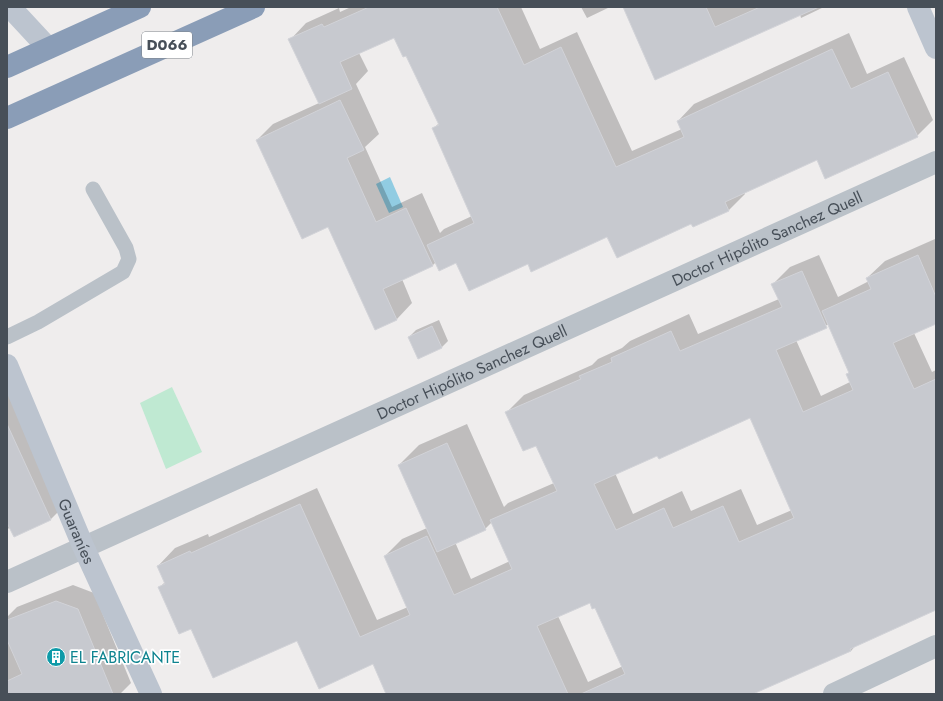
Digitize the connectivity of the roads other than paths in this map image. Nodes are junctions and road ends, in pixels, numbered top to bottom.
1 (10, 7) edge
2 (140, 7) edge
3 (254, 7) edge
4 (918, 7) edge
5 (48, 48) junction
6 (936, 48) edge
7 (7, 67) edge
8 (7, 118) edge
9 (936, 162) edge
10 (93, 189) dead end
11 (7, 337) edge
12 (7, 365) edge
13 (83, 546) junction
14 (7, 582) edge
15 (936, 646) edge
16 (151, 694) edge
17 (834, 694) edge

1 - 5 street
2 - 5 highway, D066
3 - 8 highway, D066
4 - 6 street
5 - 7 highway, D066
9 - 13 street, Doctor Hipólito Sanchez Quell
10 - 11 lane
12 - 13 street, Guaraníes
13 - 14 street, Doctor Hipólito Sanchez Quell
13 - 16 street, Guaraníes
15 - 17 street

